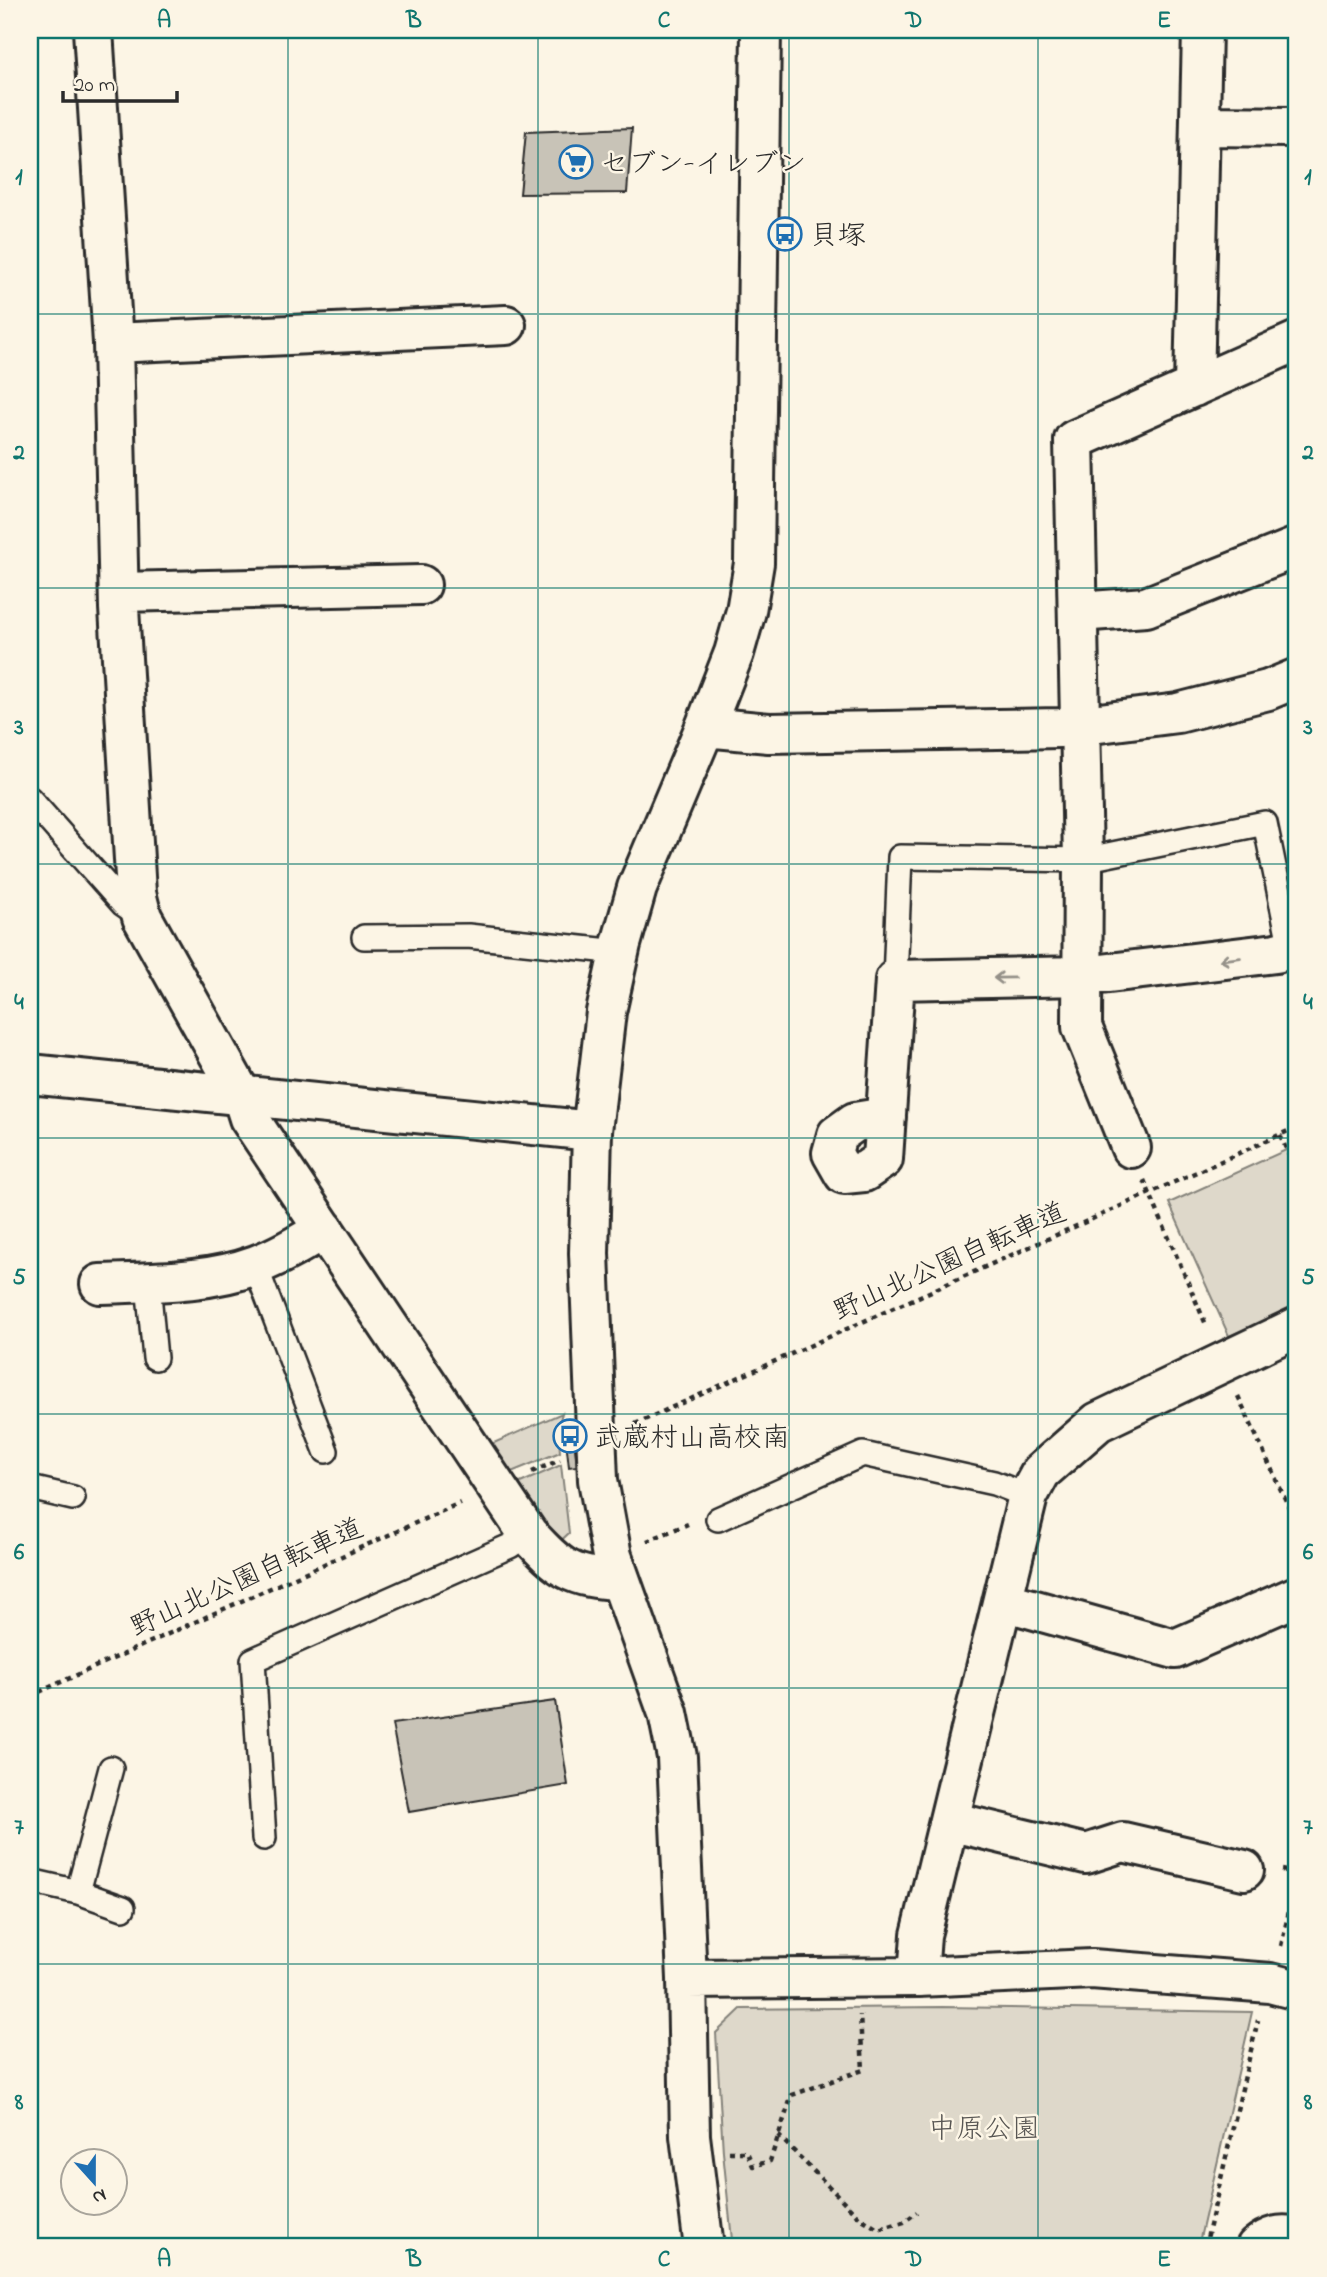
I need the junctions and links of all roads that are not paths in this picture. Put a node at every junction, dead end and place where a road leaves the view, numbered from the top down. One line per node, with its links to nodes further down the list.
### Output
1 (93, 30): 8 (street)
2 (761, 30): 16 (street)
3 (1202, 30): 4 (street)
4 (1199, 126): 5 (street); 9 (street)
5 (1297, 127)
6 (506, 325): 8 (street)
7 (1297, 341): 9 (street)
8 (113, 343): 12 (street)
9 (1194, 387): 13 (street)
10 (1297, 547): 13 (street)
11 (421, 585): 12 (street)
12 (119, 592): 19 (street)
13 (1078, 612): 15 (street)
14 (1297, 678): 15 (street)
15 (1081, 726): 16 (street); 18 (street)
16 (705, 727): 22 (street)
17 (30, 799): 19 (lane)
18 (1083, 860): 21 (lane); 23 (street); 24 (lane)
19 (142, 917): 26 (street)
20 (364, 937): 22 (lane)
21 (1294, 948): 23 (street, one-way to 23)
22 (620, 951): 28 (street)
23 (1084, 976): 24 (street, one-way to 24); 29 (street)
24 (895, 980): 27 (street)
25 (30, 1074): 26 (street)
26 (242, 1096): 28 (street); 30 (street)
27 (886, 1116)
28 (592, 1131): 42 (street)
29 (1131, 1148)
30 (324, 1229): 31 (street); 41 (street)
31 (255, 1265): 32 (street); 36 (lane)
32 (148, 1283): 33 (street); 35 (lane)
33 (100, 1284)
34 (1297, 1327): 38 (street)
35 (155, 1358)
36 (326, 1451)
37 (30, 1488): 39 (lane)
38 (1028, 1496): 40 (lane); 44 (street)
39 (73, 1498)
40 (718, 1519)
41 (528, 1534): 42 (street); 47 (lane)
42 (620, 1580): 53 (street)
43 (1297, 1596): 44 (street)
44 (1003, 1601): 46 (street)
45 (111, 1768): 50 (lane)
46 (949, 1821): 48 (street); 52 (street)
47 (264, 1838)
48 (1244, 1870)
49 (30, 1881): 50 (lane)
50 (78, 1892): 51 (lane)
51 (123, 1908)
52 (918, 1978): 53 (street); 54 (street)
53 (687, 1979): 56 (street)
54 (1297, 1990)
55 (1297, 2237): 57 (street)
56 (704, 2247)
57 (1256, 2247)

